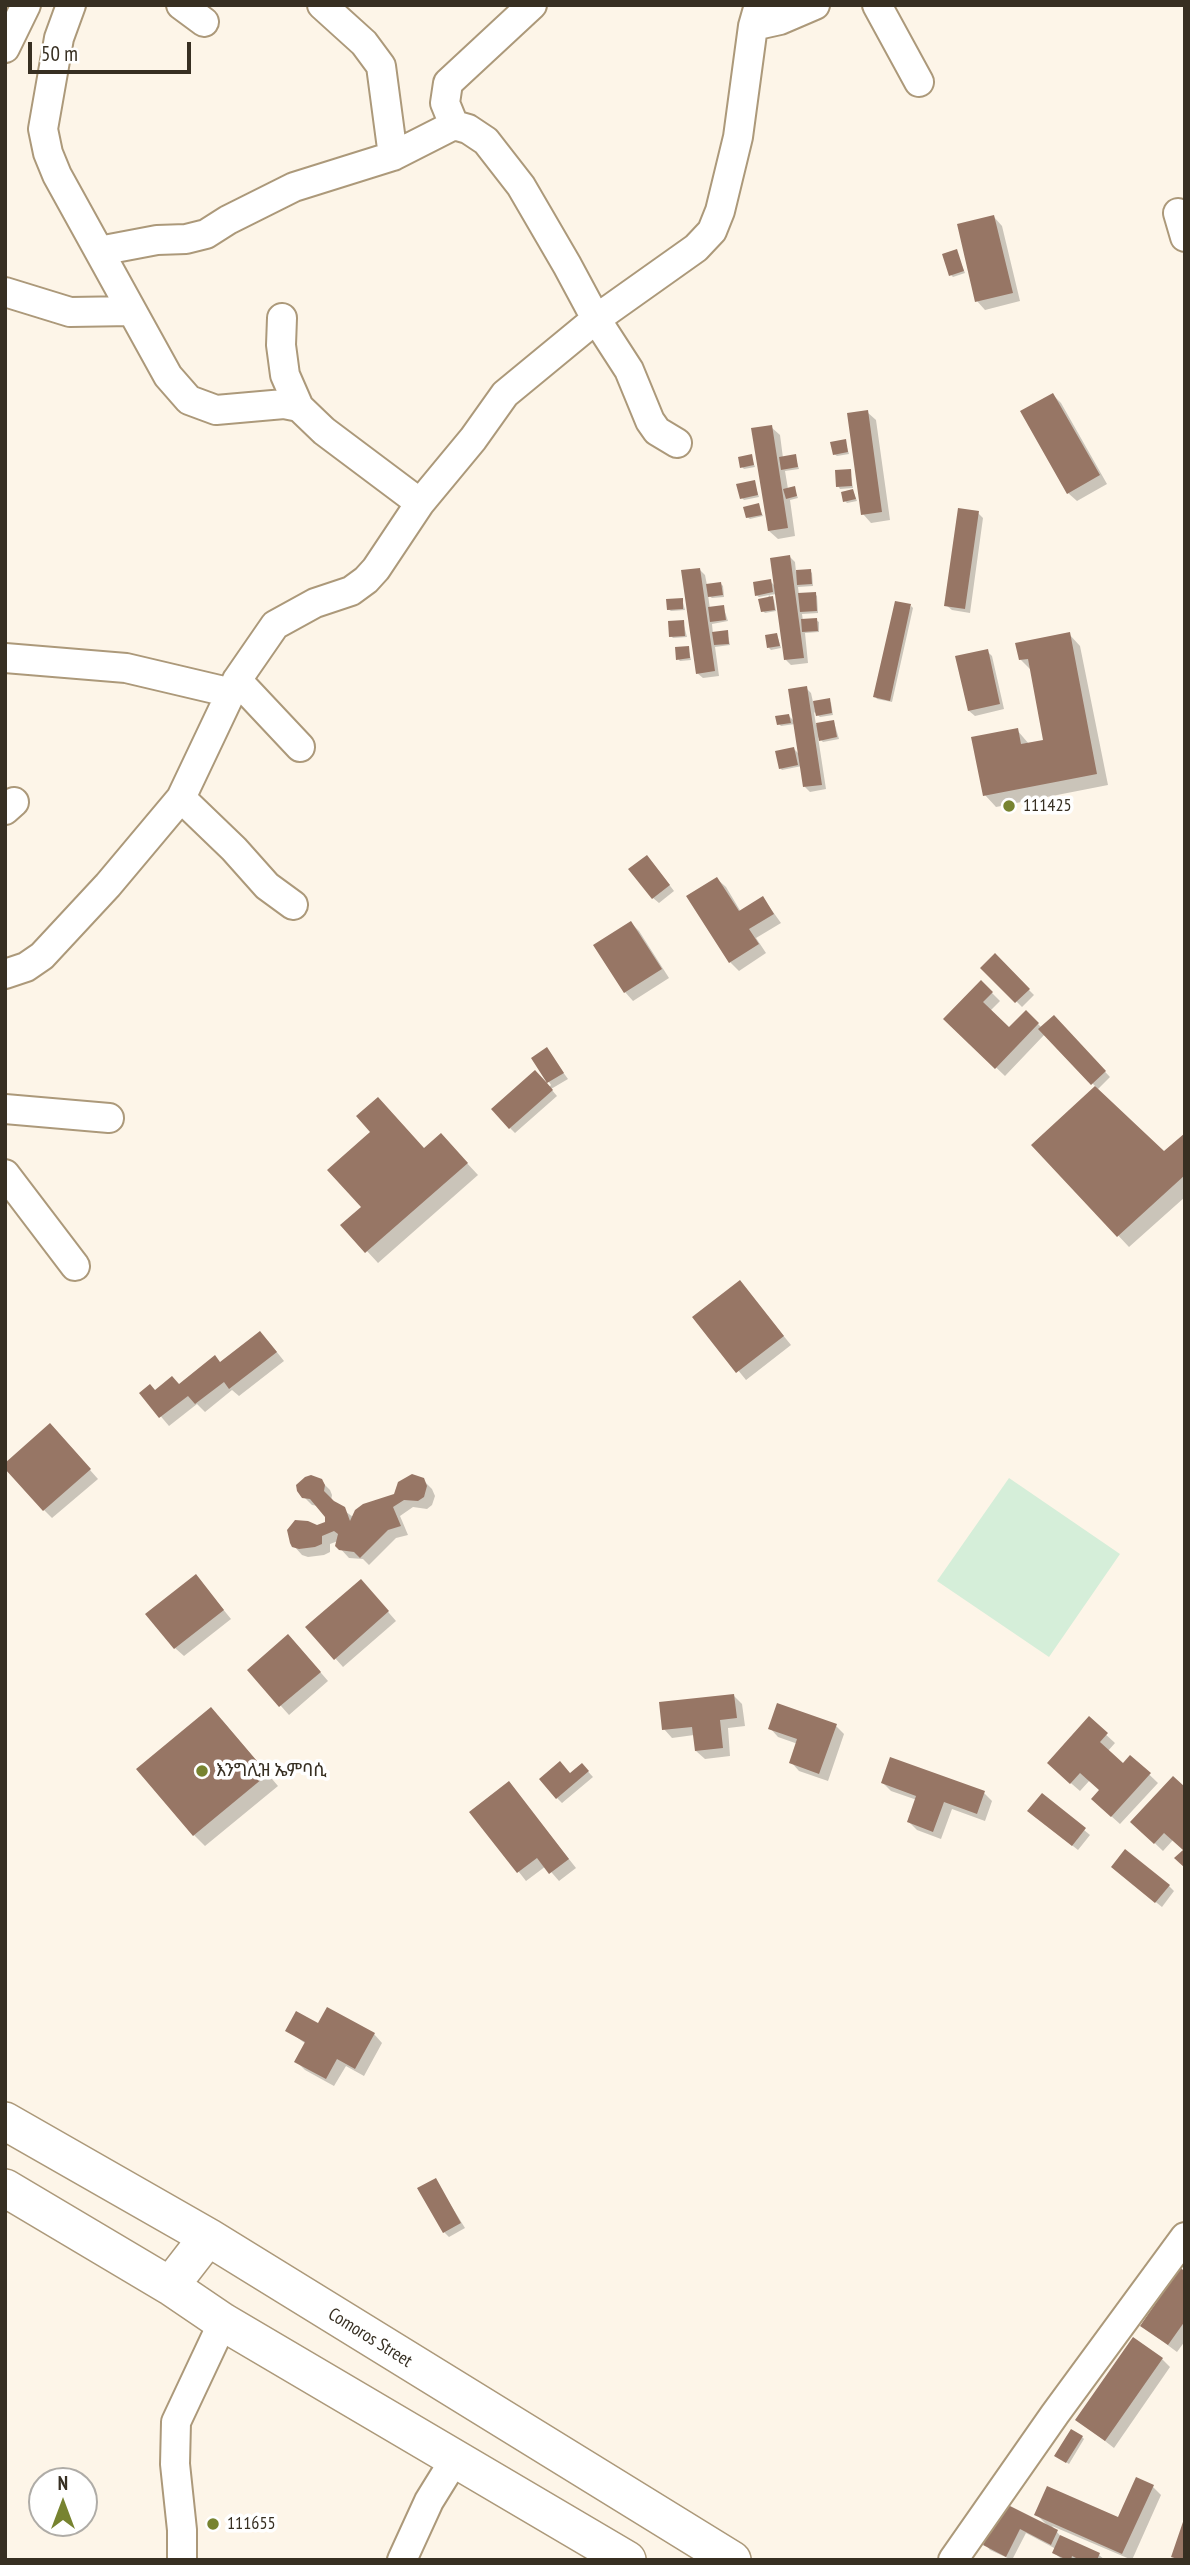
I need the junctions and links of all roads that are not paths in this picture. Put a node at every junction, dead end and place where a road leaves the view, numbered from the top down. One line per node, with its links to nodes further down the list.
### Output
1 (26, 5): 10 (street)
2 (71, 5): 14 (street)
3 (181, 5): 9 (street)
4 (322, 5): 13 (street)
5 (531, 5): 12 (street)
6 (815, 5): 8 (street)
7 (877, 5): 11 (street)
8 (756, 16): 18 (street)
9 (204, 22)
10 (5, 47)
11 (919, 82)
12 (454, 125): 13 (street); 18 (street)
13 (393, 156): 14 (street)
14 (99, 251): 16 (street)
15 (5, 292): 16 (street)
16 (132, 311): 19 (street)
17 (282, 318): 19 (street)
18 (596, 319): 20 (street); 21 (street)
19 (299, 407): 21 (street)
20 (677, 443)
21 (420, 503): 23 (street)
22 (5, 658): 23 (street)
23 (234, 686): 24 (street); 25 (street)
24 (300, 747)
25 (181, 798): 26 (street); 27 (street)
26 (293, 905)
27 (5, 974)
28 (5, 1109): 29 (street)
29 (109, 1118)
30 (5, 1174): 31 (street)
31 (75, 1266)
32 (5, 2121): 34 (main road, Comoros Street)
33 (5, 2188): 36 (main road)
34 (208, 2237): 36 (main road); 42 (main road, Comoros Street)
35 (1185, 2237): 43 (street)
36 (170, 2286): 37 (main road)
37 (223, 2322): 38 (main road); 39 (street)
38 (455, 2459): 40 (street); 41 (main road)
39 (182, 2560)
40 (402, 2560)
41 (627, 2560)
42 (732, 2560)
43 (953, 2560)

